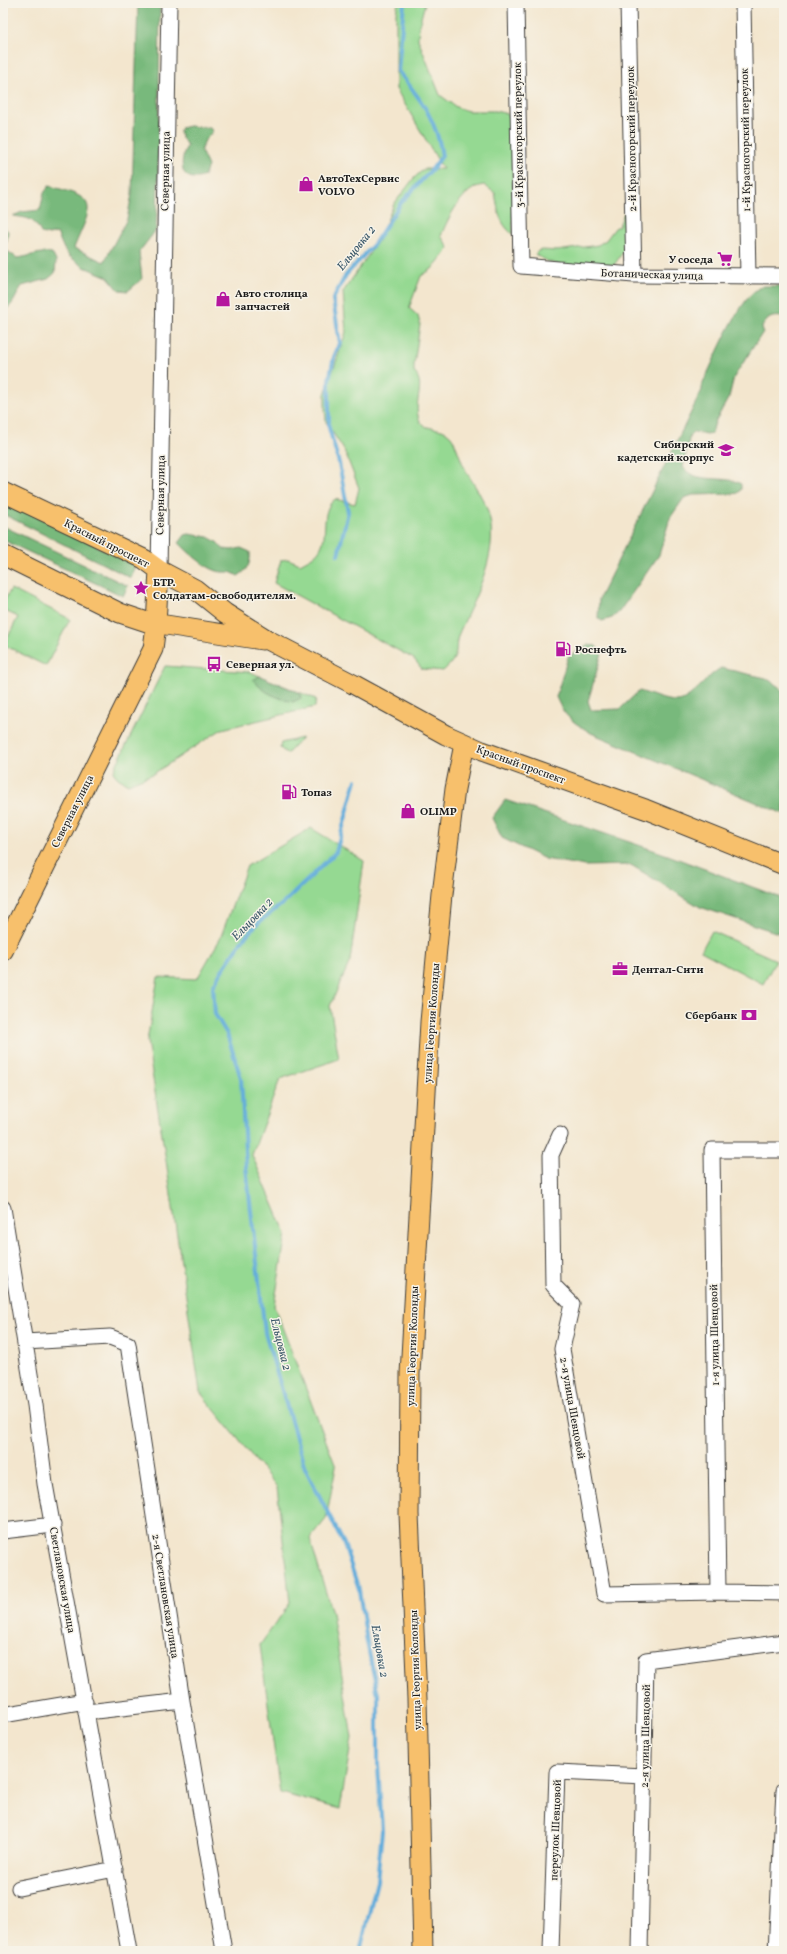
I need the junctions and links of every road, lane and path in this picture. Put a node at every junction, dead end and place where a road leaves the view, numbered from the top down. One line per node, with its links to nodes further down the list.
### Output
1 (170, 3): 11 (street, Северная улица)
2 (516, 3): 5 (street, 3-й Красногорский переулок)
3 (628, 3): 6 (street, 2-й Красногорский переулок)
4 (743, 3): 8 (street, 1-й Красногорский переулок)
5 (521, 266): 6 (street, Ботаническая улица)
6 (634, 274): 8 (street, Ботаническая улица)
7 (784, 276): 8 (street, Ботаническая улица)
8 (748, 277)
9 (3, 492): 11 (main road, Красный проспект)
10 (3, 555): 12 (main road, Красный проспект)
11 (158, 570): 12 (main road, Северная улица); 13 (main road, Красный проспект)
12 (156, 625): 13 (main road, Красный проспект); 16 (main road, Северная улица)
13 (268, 640): 14 (main road, Красный проспект)
14 (464, 744): 15 (main road, Красный проспект); 35 (main road, улица Георгия Колонды)
15 (784, 865)
16 (3, 951)
17 (560, 1135): 23 (street, 2-я улица Шевцовой)
18 (784, 1150): 23 (street, 1-я улица Шевцовой)
19 (3, 1208): 20 (street, Светлановская улица)
20 (25, 1342): 21 (street, Светлановская улица); 26 (street, 2-я Светлановская улица)
21 (53, 1525): 22 (street); 27 (street, Светлановская улица)
22 (3, 1531)
23 (718, 1592): 24 (street)
24 (784, 1593)
25 (784, 1642): 29 (street, 2-я улица Шевцовой)
26 (182, 1701): 27 (street); 34 (street, 2-я Светлановская улица)
27 (86, 1707): 28 (street); 31 (street, Светлановская улица)
28 (3, 1715)
29 (644, 1776): 36 (street, переулок Шевцовой); 37 (street, 2-я улица Шевцовой)
30 (784, 1790): 38 (street)
31 (115, 1869): 32 (street); 33 (street, Светлановская улица)
32 (19, 1888)
33 (129, 1951)
34 (224, 1951)
35 (423, 1951)
36 (551, 1951)
37 (640, 1951)
38 (776, 1951)

